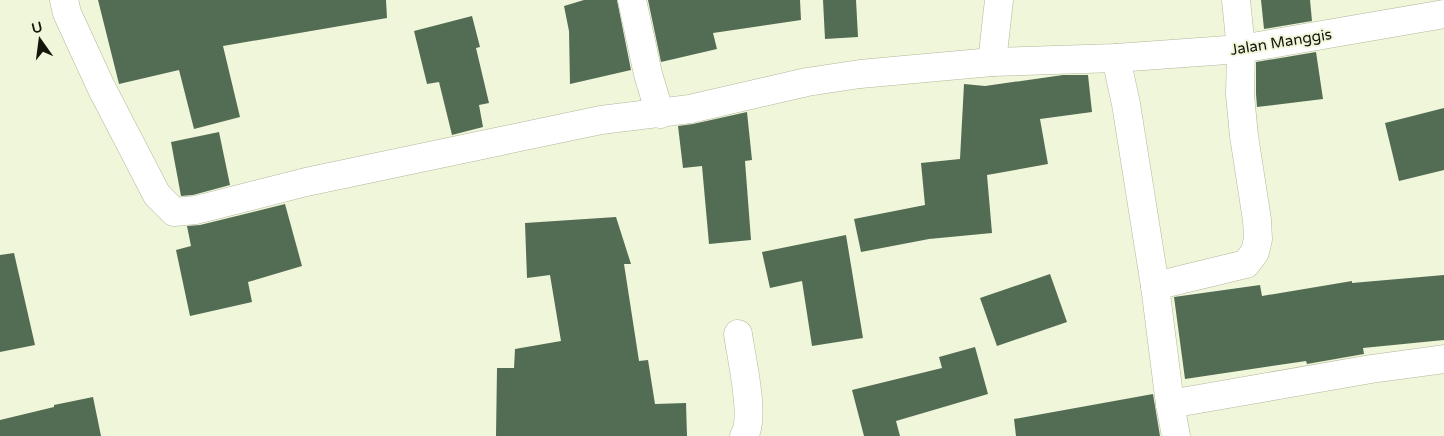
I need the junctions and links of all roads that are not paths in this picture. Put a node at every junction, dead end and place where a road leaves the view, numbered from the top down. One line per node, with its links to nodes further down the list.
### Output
1 (64, 0): 9 (street, Jalan Manggis)
2 (632, 0): 9 (street)
3 (999, 0): 8 (street)
4 (1236, 0): 6 (street)
5 (1444, 14): 6 (street, Jalan Manggis)
6 (1241, 50): 7 (street, Jalan Manggis); 10 (street)
7 (1116, 58): 8 (street, Jalan Manggis); 10 (street)
8 (992, 62): 9 (street, Jalan Manggis)
9 (660, 114)
10 (1155, 286): 13 (street)
11 (738, 334): 14 (street)
12 (1444, 358): 13 (street)
13 (1170, 404): 15 (street)
14 (744, 436)
15 (1176, 436)

